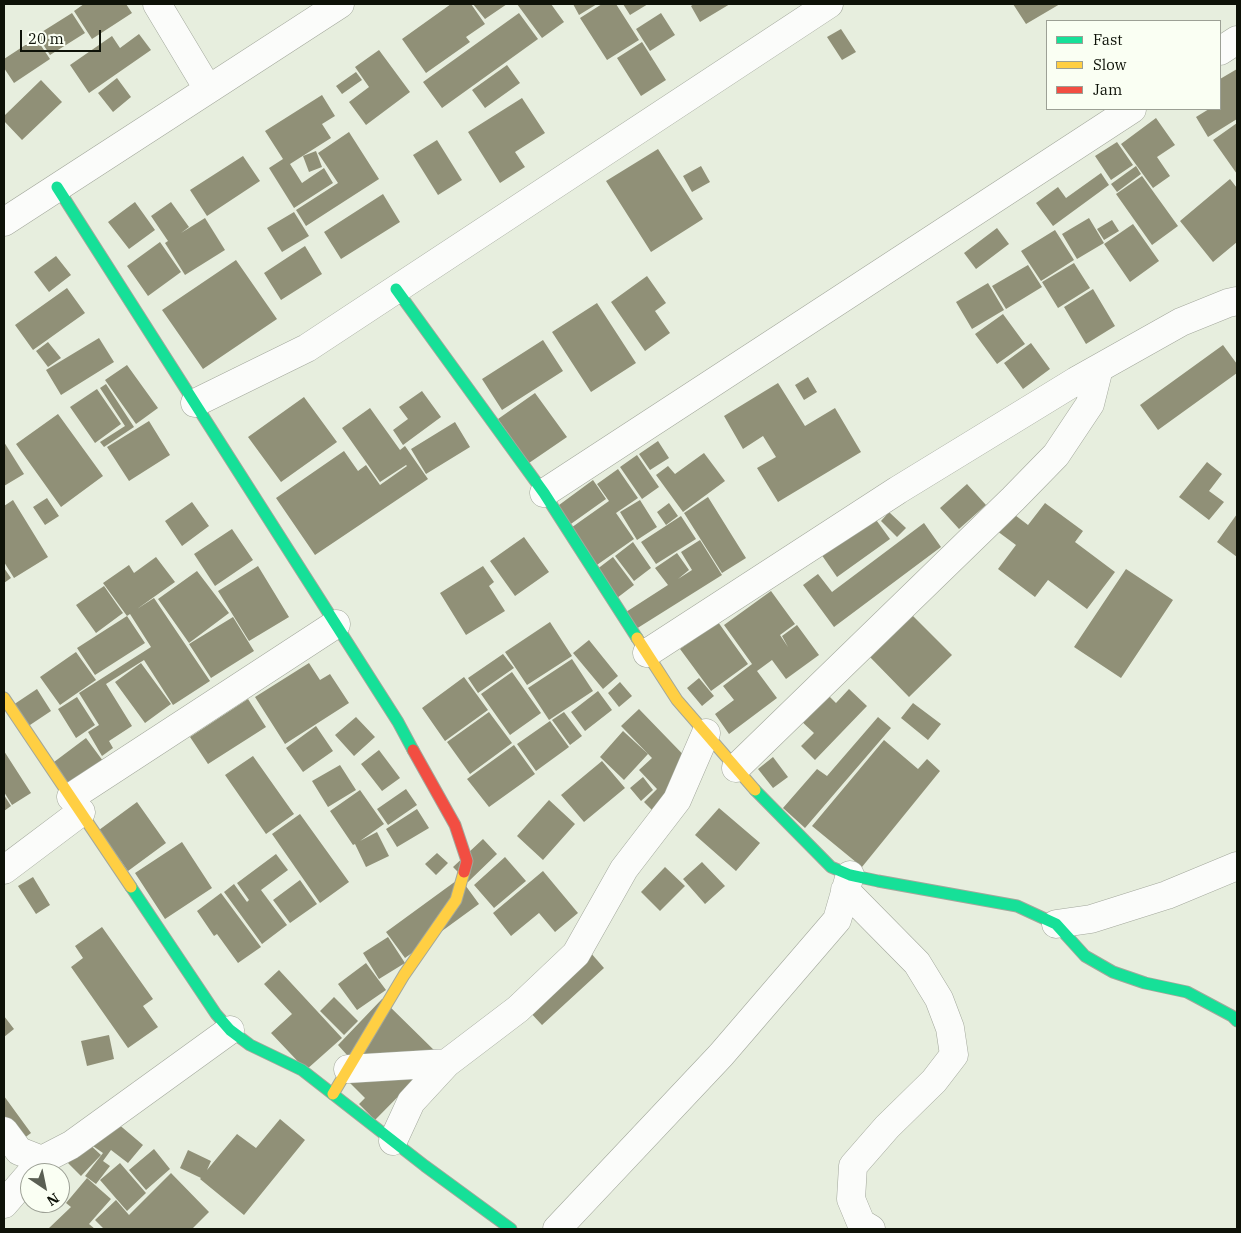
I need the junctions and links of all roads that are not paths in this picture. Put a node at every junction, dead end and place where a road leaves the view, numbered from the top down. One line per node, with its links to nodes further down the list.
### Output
1 (157, 4): 6 (street)
2 (340, 4): 6 (street)
3 (829, 4): 10 (street)
4 (1237, 40): 5 (street)
5 (1221, 50)
6 (208, 89): 8 (street)
7 (1130, 110): 14 (street)
8 (57, 187): 9 (street); 13 (street)
9 (4, 222)
10 (396, 289): 13 (street); 14 (street)
11 (1237, 300): 12 (street)
12 (1099, 368): 16 (street); 19 (street)
13 (195, 403): 15 (street)
14 (544, 493): 16 (street)
15 (336, 624): 20 (street); 28 (street)
16 (647, 653): 18 (street)
17 (4, 698): 20 (street)
18 (706, 733): 19 (street); 27 (street)
19 (736, 768): 23 (street)
20 (76, 805): 22 (street); 26 (street)
21 (1237, 866): 24 (street)
22 (4, 870)
23 (848, 882): 24 (street); 37 (street); 38 (street)
24 (1056, 924): 25 (street)
25 (1237, 1021)
26 (230, 1030): 29 (street); 33 (street)
27 (447, 1063): 28 (street); 31 (street)
28 (348, 1069): 29 (street)
29 (333, 1094): 31 (street)
30 (4, 1132): 32 (street)
31 (393, 1141): 36 (street)
32 (29, 1163)
33 (44, 1163)
34 (20, 1185): 35 (street)
35 (4, 1204)
36 (511, 1229)
37 (557, 1229)
38 (871, 1229)

